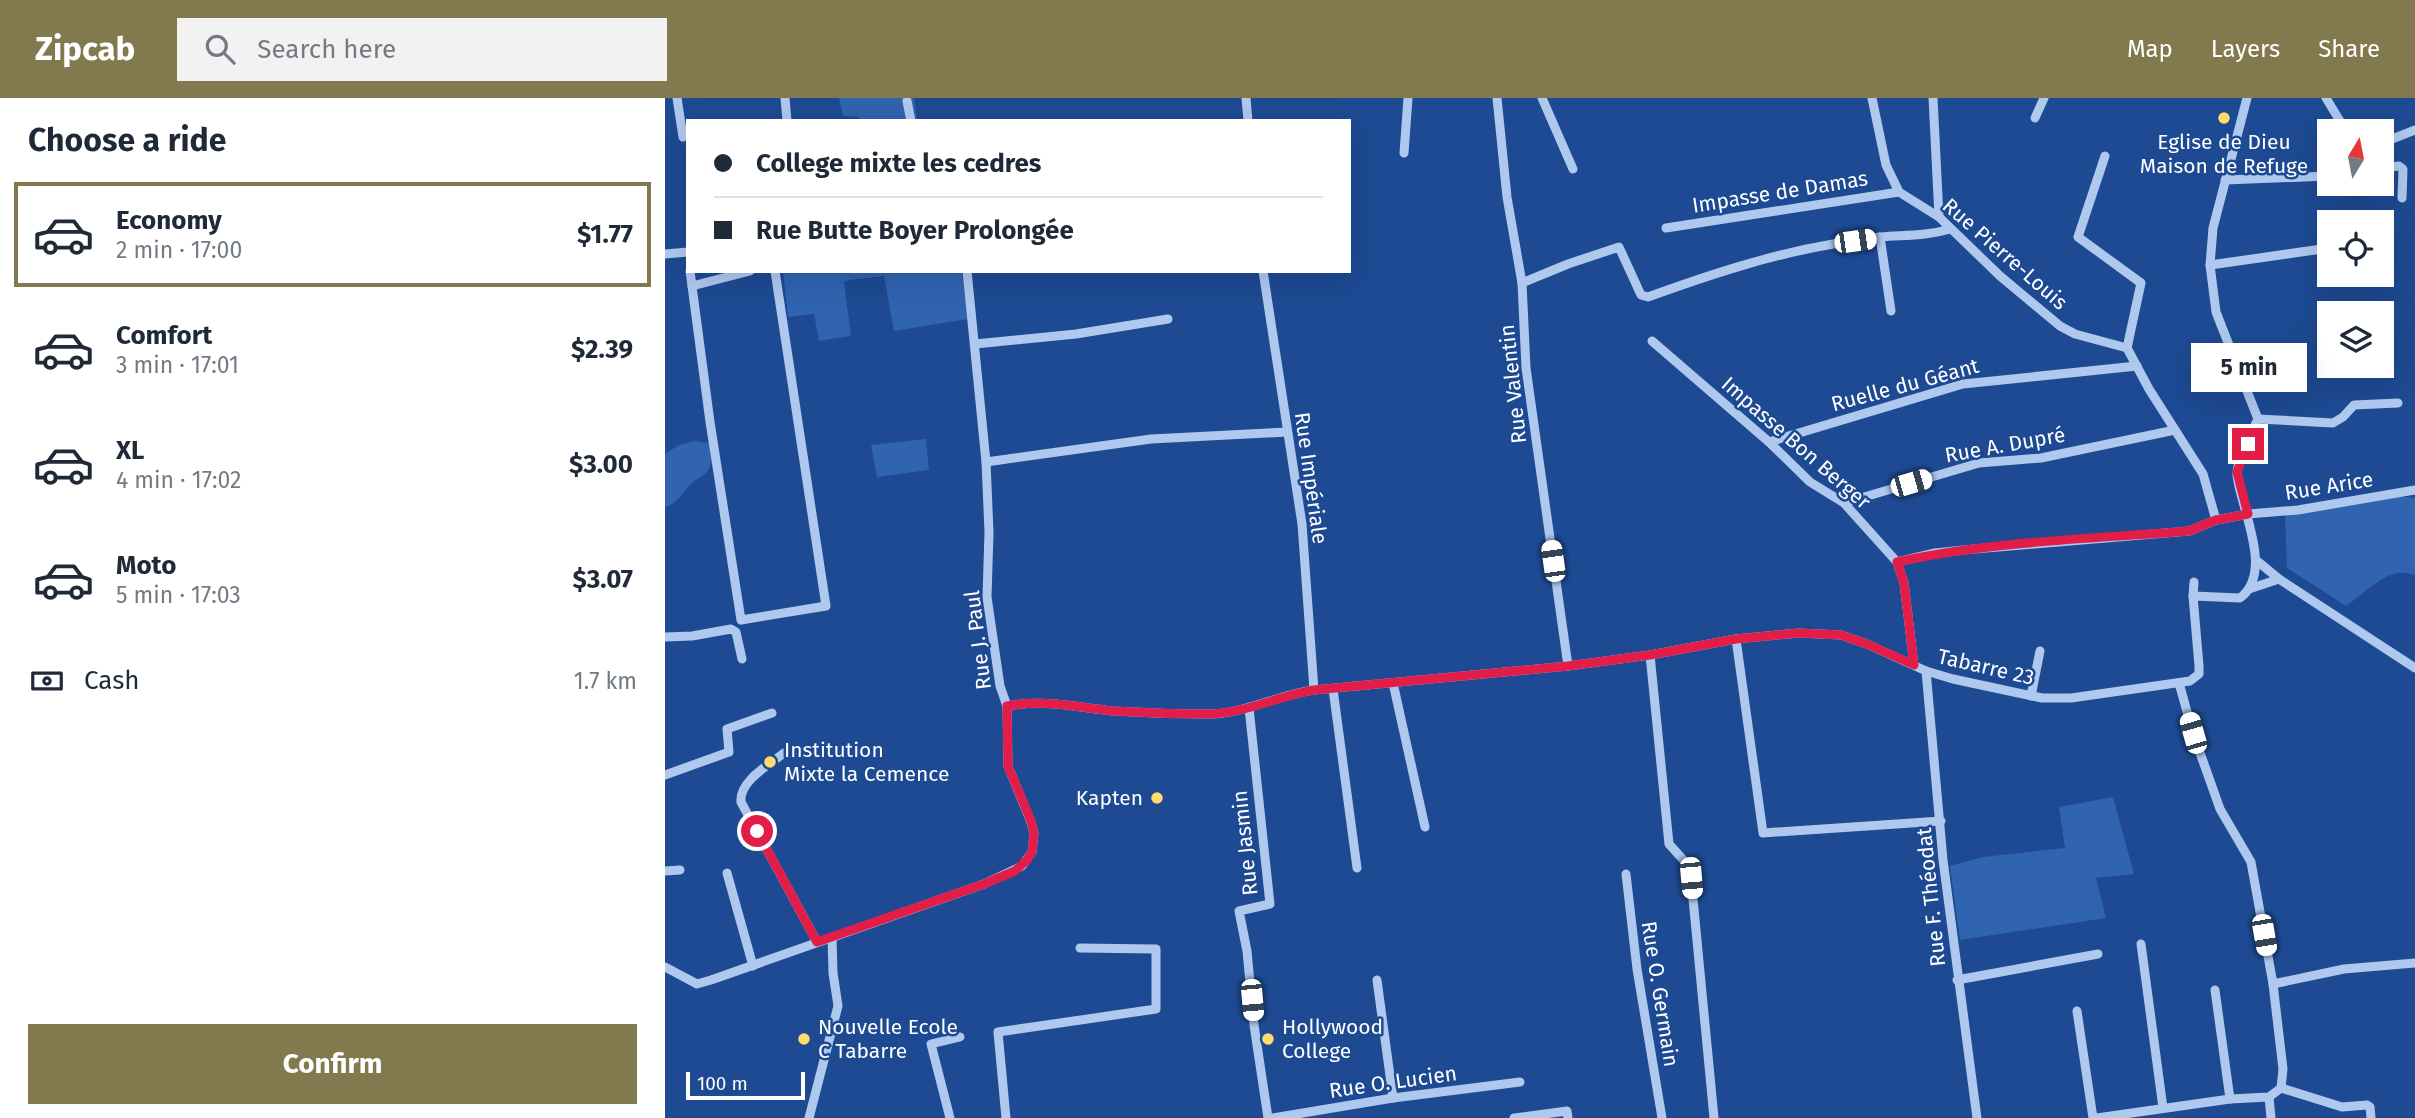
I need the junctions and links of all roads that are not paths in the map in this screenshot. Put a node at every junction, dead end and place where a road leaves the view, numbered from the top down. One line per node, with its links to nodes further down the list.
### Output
1 (677, 98): 19 (street)
2 (785, 98): 14 (street)
3 (1246, 98): 16 (street)
4 (1408, 98): 21 (street)
5 (1497, 98): 42 (street, Rue Valentin)
6 (1542, 98): 24 (street)
7 (1872, 98): 27 (street)
8 (1933, 98): 29 (street)
9 (2044, 98): 13 (street)
10 (2247, 98): 26 (street)
11 (2326, 98): 17 (street)
12 (907, 101): 15 (street)
13 (2035, 118)
14 (787, 119)
15 (911, 119)
16 (1248, 119)
17 (2339, 119)
18 (2415, 130): 20 (street)
19 (683, 137)
20 (2394, 138)
21 (1404, 153)
22 (2105, 156): 48 (street)
23 (2394, 167): 28 (street)
24 (1573, 169)
25 (2317, 176): 26 (street)
26 (2225, 180): 36 (street)
27 (1899, 192): 29 (street, Rue Pierre-Louis); 30 (street, Impasse de Damas)
28 (2402, 198)
29 (1939, 217): 31 (street, Rue Pierre-Louis)
30 (1666, 228)
31 (1950, 229): 32 (street); 48 (street, Rue Pierre-Louis)
32 (1880, 237): 42 (street); 44 (street)
33 (2317, 250): 36 (street)
34 (686, 251): 35 (street)
35 (665, 254)
36 (2210, 265): 51 (street)
37 (690, 273): 43 (street)
38 (742, 273): 43 (street)
39 (775, 273): 43 (street)
40 (967, 273): 47 (street, Rue J. Paul)
41 (1263, 273): 53 (street, Rue Impériale)
42 (1522, 283): 72 (street, Rue Valentin)
43 (692, 286)
44 (1891, 311)
45 (1168, 319): 47 (street)
46 (1652, 341): 54 (street, Impasse Bon Berger)
47 (975, 344): 55 (street, Rue J. Paul)
48 (2127, 348): 49 (street)
49 (2137, 366): 52 (street); 54 (street, Ruelle du Géant)
50 (2398, 403): 51 (street)
51 (2258, 419): 58 (street)
52 (2175, 430): 57 (street, Rue A. Dupré); 59 (street)
53 (1287, 432): 55 (street); 78 (street, Rue Impériale)
54 (1769, 442): 57 (street, Impasse Bon Berger)
55 (985, 461): 80 (street, Rue J. Paul)
56 (2415, 490): 58 (street, Rue Arice)
57 (1844, 503): 61 (street, Impasse Bon Berger)
58 (2248, 514): 59 (street); 60 (street)
59 (2216, 520): 61 (street)
60 (2256, 560): 62 (street); 64 (street)
61 (1897, 562): 71 (street, Impasse Bon Berger)
62 (2279, 579): 64 (street); 73 (street)
63 (2194, 582): 65 (street)
64 (2249, 589): 65 (street)
65 (2193, 596): 76 (street)
66 (665, 637): 70 (street)
67 (1736, 639): 69 (street, Tabarre 23); 71 (street, Tabarre 23); 85 (street)
68 (2040, 651): 79 (street)
69 (1650, 655): 72 (street, Tabarre 23); 119 (street)
70 (742, 659)
71 (1914, 665): 74 (street, Tabarre 23)
72 (1568, 666): 75 (street, Tabarre 23)
73 (2415, 667)
74 (1926, 671): 79 (street, Tabarre 23); 85 (street, Rue F. Théodat)
75 (1393, 683): 77 (street, Tabarre 23); 86 (street)
76 (2179, 683): 79 (street, Tabarre 23); 102 (street)
77 (1333, 689): 78 (street, Tabarre 23); 87 (street)
78 (1314, 690): 81 (street, Tabarre 23)
79 (2031, 696)
80 (1007, 706): 81 (street, Tabarre 23); 92 (street, Rue J. Paul)
81 (1249, 708): 115 (street, Rue Jasmin)
82 (772, 713): 84 (street)
83 (784, 753): 93 (street)
84 (665, 775)
85 (1941, 821): 101 (street, Rue F. Théodat)
86 (1425, 827)
87 (1357, 868)
88 (680, 870): 89 (street)
89 (665, 871)
90 (727, 873): 98 (street)
91 (1626, 874): 118 (street, Rue O. Germain)
92 (832, 937): 93 (street, Rue J. Paul); 112 (street)
93 (817, 942): 98 (street, Rue J. Paul)
94 (2141, 944): 111 (street)
95 (1080, 948): 114 (street)
96 (2098, 954): 101 (street)
97 (2415, 963): 102 (street)
98 (753, 966): 99 (street, Rue J. Paul)
99 (665, 967)
100 (1377, 980): 109 (street)
101 (1957, 980): 120 (street, Rue F. Théodat)
102 (2273, 984): 107 (street)
103 (2215, 990): 110 (street)
104 (2077, 1011): 121 (street)
105 (960, 1037): 113 (street)
106 (1520, 1082): 109 (street, Rue O. Lucien)
107 (2281, 1088): 108 (street); 123 (street)
108 (2269, 1097): 110 (street); 122 (street)
109 (1393, 1098): 115 (street, Rue O. Lucien)
110 (2230, 1099): 111 (street)
111 (2163, 1108): 121 (street)
112 (809, 1118)
113 (950, 1118)
114 (1006, 1118)
115 (1270, 1118)
116 (1514, 1118): 117 (street)
117 (1568, 1118)
118 (1662, 1118)
119 (1714, 1118)
120 (1977, 1118)
121 (2095, 1118)
122 (2271, 1118)
123 (2371, 1118)

